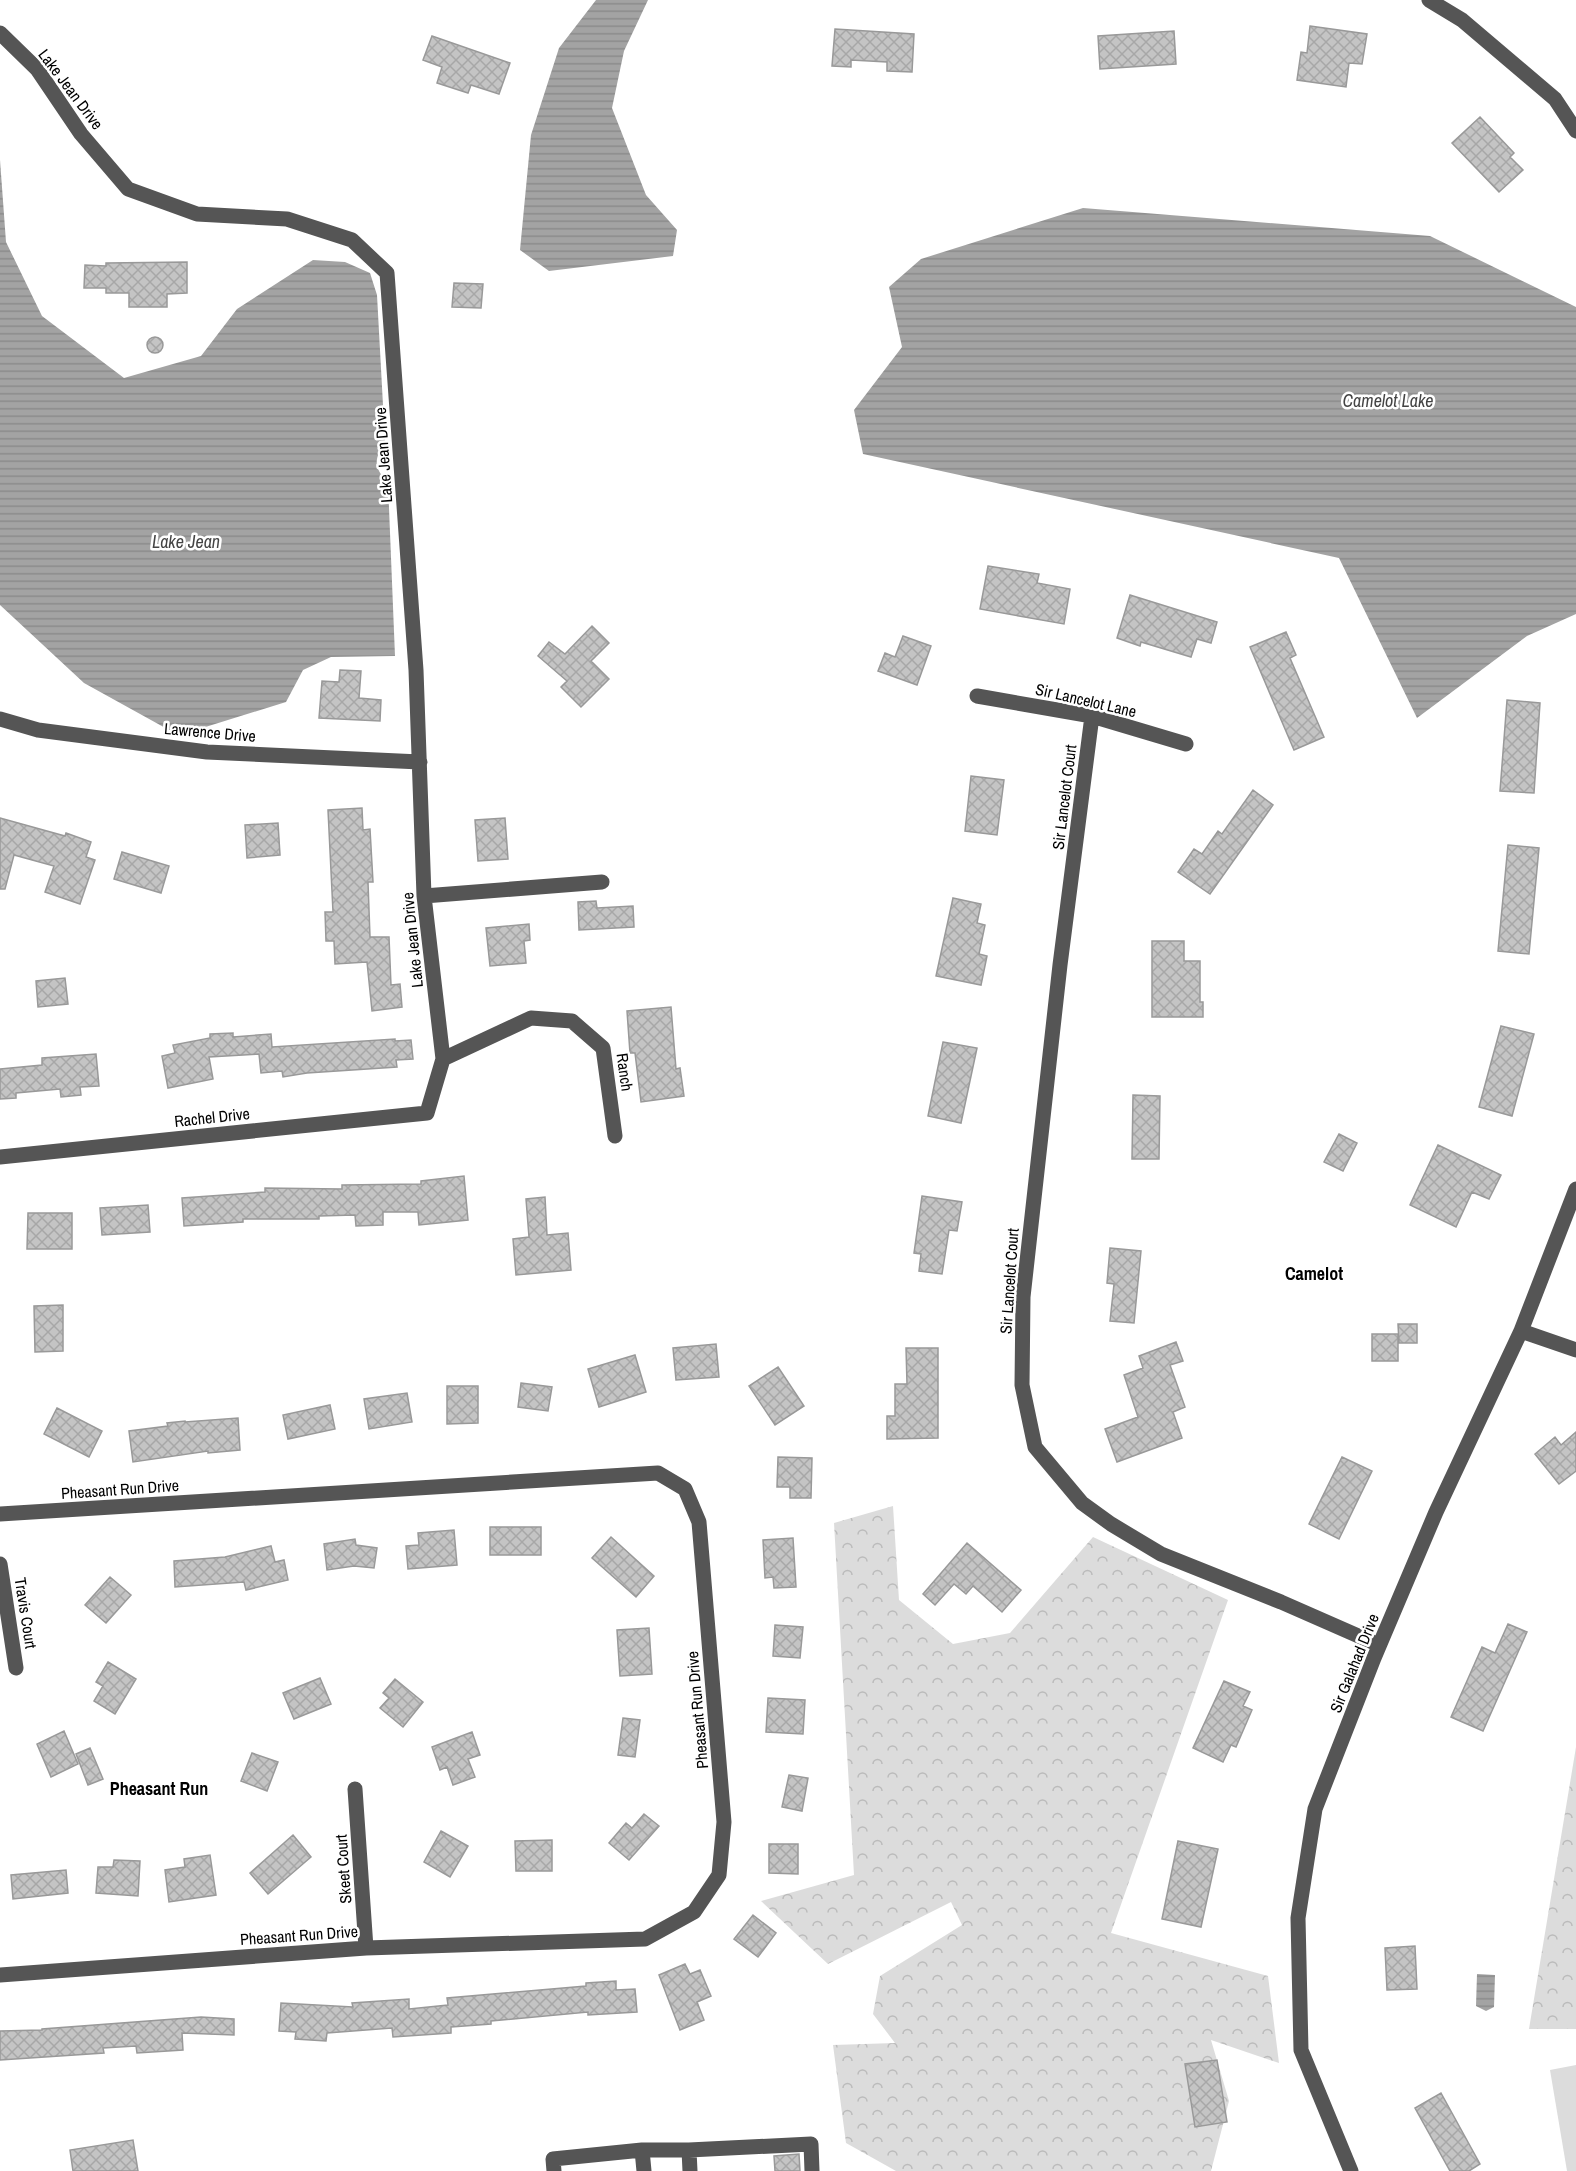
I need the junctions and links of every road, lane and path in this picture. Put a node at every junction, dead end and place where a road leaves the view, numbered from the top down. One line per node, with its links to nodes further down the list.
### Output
1 (1429, 0): 3 (street)
2 (0, 33): 8 (street, Lake Jean Drive)
3 (1576, 131)
4 (977, 696): 5 (street, Sir Lancelot Lane)
5 (1092, 716): 7 (street, Sir Lancelot Lane); 20 (street, Sir Lancelot Court)
6 (0, 719): 8 (street, Lawrence Drive)
7 (1186, 744)
8 (420, 762): 10 (street, Lake Jean Drive)
9 (602, 882): 10 (street)
10 (424, 896): 11 (street, Lake Jean Drive)
11 (443, 1059): 12 (street, Lake Jean Drive); 13 (street, Ranch)
12 (427, 1113): 14 (street, Rachel Drive)
13 (615, 1136)
14 (0, 1157)
15 (1576, 1188): 16 (street, Sir Galahad Drive)
16 (1521, 1331): 17 (street); 20 (street, Sir Galahad Drive)
17 (1576, 1350)
18 (0, 1514): 23 (street, Pheasant Run Drive)
19 (0, 1564): 21 (street, Travis Court)
20 (1379, 1645): 31 (street, Sir Galahad Drive)
21 (16, 1668)
22 (355, 1789): 23 (street, Skeet Court)
23 (366, 1948): 24 (street, Pheasant Run Drive)
24 (0, 1975)
25 (689, 2150): 26 (street); 29 (street); 30 (street)
26 (642, 2151): 27 (street); 28 (street)
27 (554, 2171)
28 (644, 2171)
29 (690, 2171)
30 (812, 2171)
31 (1351, 2171)

